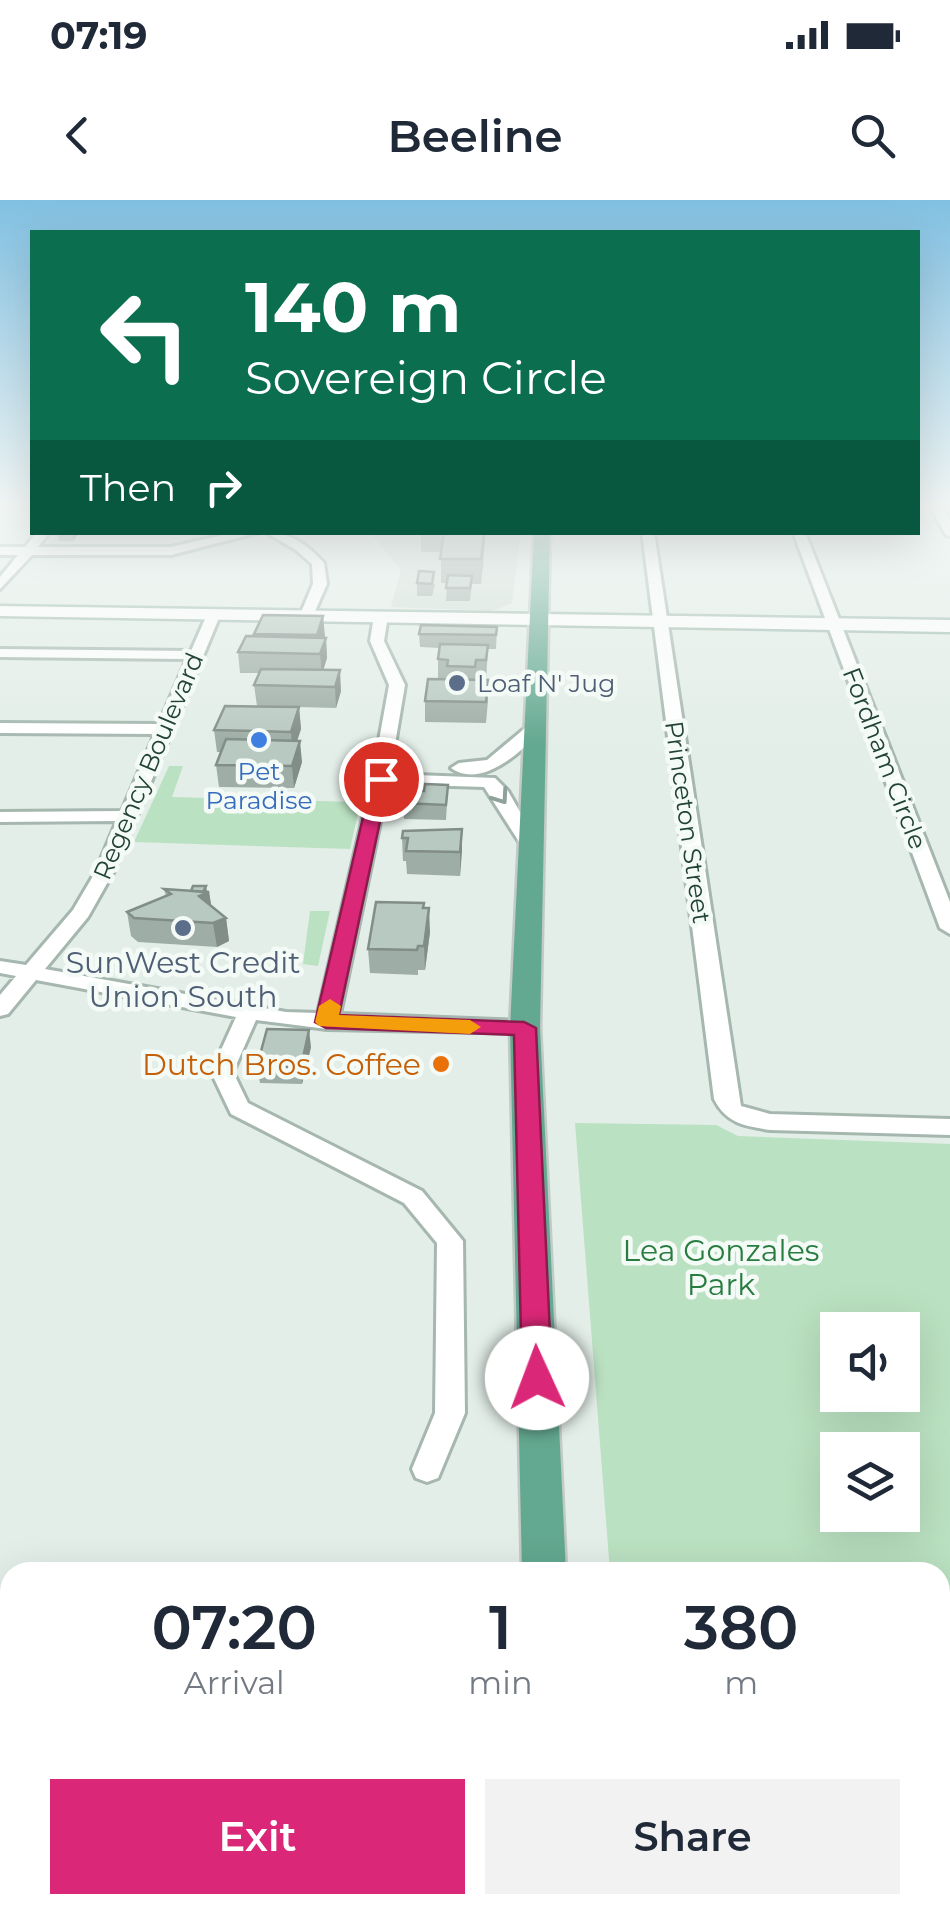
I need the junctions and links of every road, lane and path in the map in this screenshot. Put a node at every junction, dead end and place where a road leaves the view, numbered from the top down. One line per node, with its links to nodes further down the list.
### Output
1 (319, 587): 7 (street)
2 (540, 587): 9 (main road)
3 (655, 587): 10 (street, Princeton Street)
4 (820, 587): 11 (street, Fordham Circle)
5 (0, 611): 6 (street)
6 (214, 613): 7 (street); 14 (street, Regency Boulevard)
7 (307, 615): 8 (street)
8 (381, 616): 9 (street); 18 (street)
9 (539, 619): 10 (street); 15 (main road)
10 (660, 621): 11 (street); 29 (street, Princeton Street)
11 (834, 624): 12 (street); 22 (street, Fordham Circle)
12 (950, 626)
13 (0, 653): 14 (street)
14 (196, 655): 17 (street, Regency Boulevard)
15 (536, 727): 18 (street); 21 (main road)
16 (0, 728): 17 (street)
17 (167, 729): 19 (street, Regency Boulevard)
18 (382, 772): 21 (street, one-way to 21); 27 (street)
19 (131, 816): 20 (street); 24 (street, Regency Boulevard)
20 (0, 817)
21 (531, 847): 28 (main road)
22 (950, 928)
23 (0, 967): 24 (street)
24 (32, 973): 25 (street, Regency Boulevard); 26 (street)
25 (0, 1009)
26 (248, 1014): 27 (street); 30 (street)
27 (326, 1022): 28 (street)
28 (524, 1028): 31 (main road)
29 (950, 1127)
30 (427, 1469)
31 (544, 1562)

